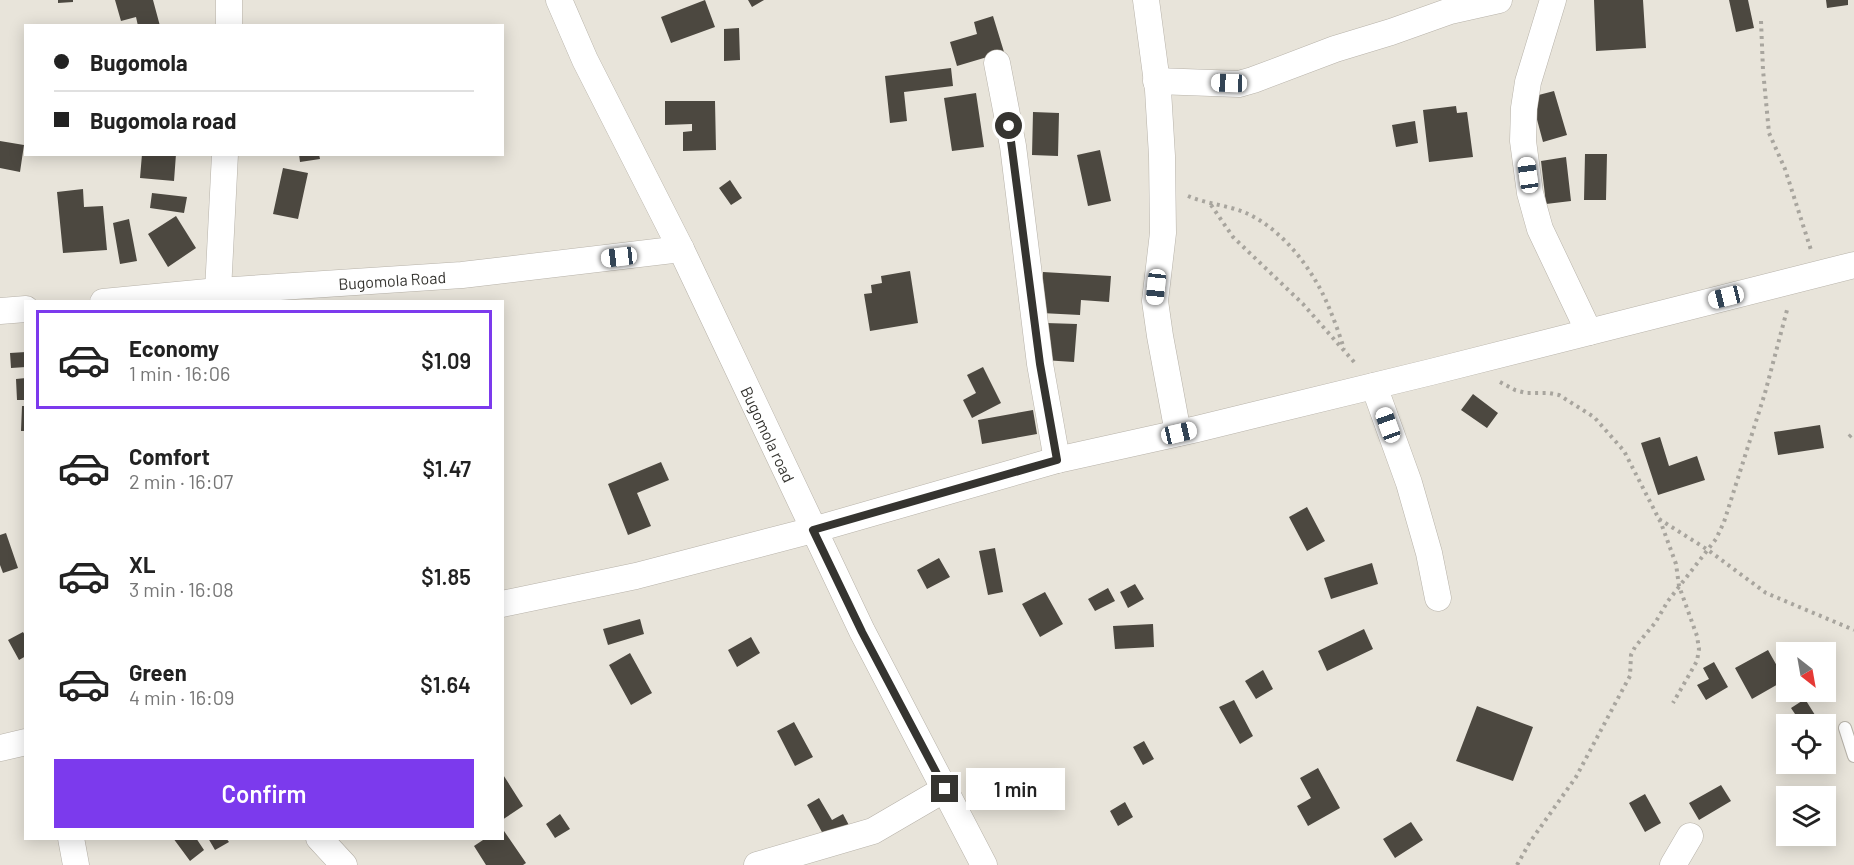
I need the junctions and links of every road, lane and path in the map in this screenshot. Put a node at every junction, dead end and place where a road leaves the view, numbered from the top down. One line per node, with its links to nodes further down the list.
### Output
1 (229, 0): 7 (street)
2 (559, 0): 13 (street, Bugomola road)
3 (1146, 0): 9 (street)
4 (1499, 0): 9 (street)
5 (1553, 0): 21 (street)
6 (1761, 21): 15 (path)
7 (229, 24)
8 (997, 63): 28 (street)
9 (1156, 81): 11 (street)
10 (225, 156): 17 (street)
11 (1162, 170): 12 (path); 26 (street)
12 (1210, 204): 22 (path); 22 (path)
13 (681, 249): 17 (street, Bugomola Road); 30 (street, Bugomola road)
14 (1854, 265): 15 (street)
15 (1819, 274): 16 (street)
16 (1794, 280): 21 (street); 31 (path)
17 (218, 291): 18 (street, Bugomola Road)
18 (124, 300)
19 (24, 309): 20 (street)
20 (0, 311)
21 (1589, 332): 23 (street)
22 (1344, 349): 24 (path)
23 (1465, 363): 24 (street); 29 (path)
24 (1374, 386): 26 (street); 33 (street)
25 (1854, 432): 27 (path)
26 (1179, 433): 28 (street)
27 (1849, 437)
28 (1057, 460): 30 (street)
29 (1659, 518): 31 (path); 32 (path)
30 (813, 530): 34 (street); 41 (street, Bugomola road)
31 (1708, 550): 32 (path); 35 (path)
32 (1679, 586): 36 (path); 49 (path)
33 (1438, 598)
34 (504, 604)
35 (1854, 630)
36 (1672, 703)
37 (1845, 728): 40 (lane)
38 (24, 742): 39 (street)
39 (0, 748)
40 (1854, 756)
41 (945, 789): 47 (street); 48 (street, Bugomola road)
42 (1690, 836): 50 (street)
43 (71, 840): 45 (street)
44 (321, 840): 46 (street)
45 (76, 865)
46 (344, 865)
47 (757, 865)
48 (984, 865)
49 (1517, 865)
50 (1673, 865)

